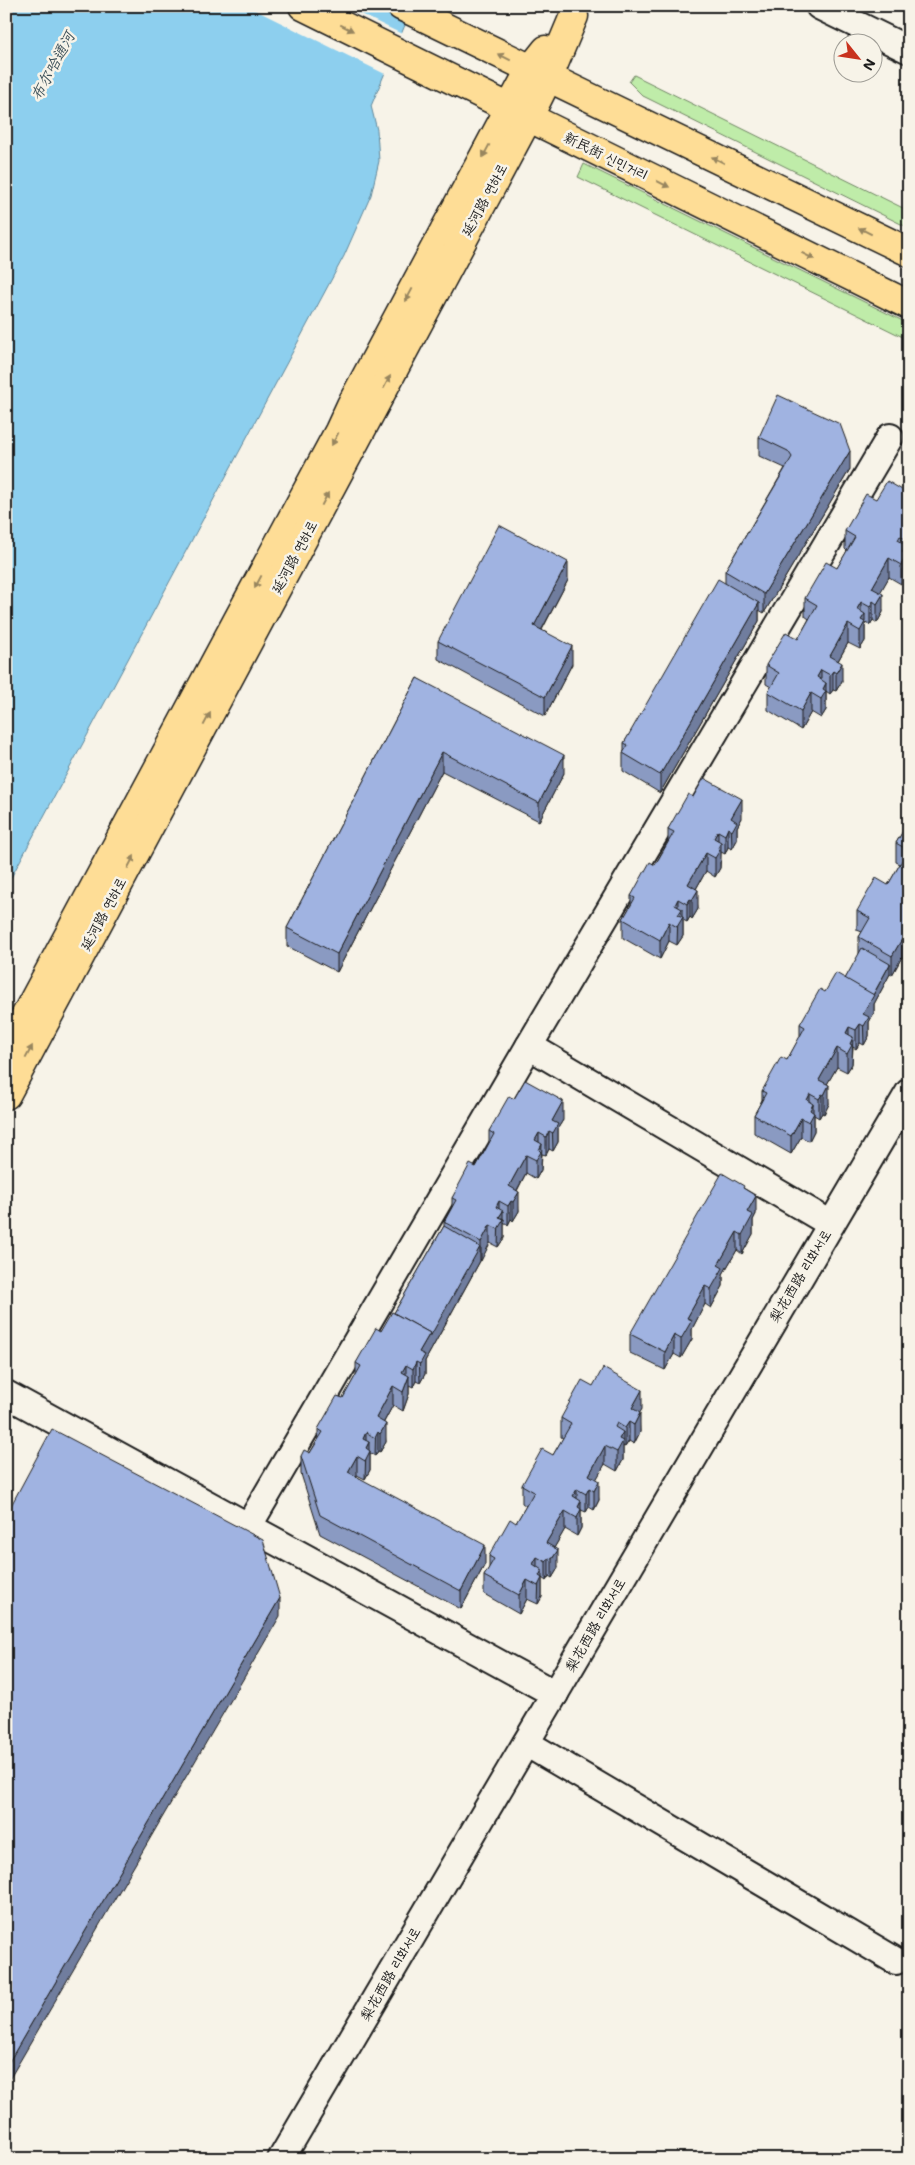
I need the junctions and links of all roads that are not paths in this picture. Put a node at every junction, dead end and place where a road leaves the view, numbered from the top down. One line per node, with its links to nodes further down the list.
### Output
1 (303, 6): 7 (main road, 新民街 신민거리, one-way to 7)
2 (401, 6): 6 (main road, one-way to 2)
3 (819, 6): 5 (street)
4 (578, 11): 6 (main road, 延河路 연하로)
5 (909, 50)
6 (539, 74): 7 (main road, 延河路 연하로); 8 (main road, one-way to 6)
7 (518, 113): 9 (main road, 新民街 신민거리, one-way to 9); 12 (main road, 延河路 연하로, one-way to 12); 14 (main road, 延河路 연하로, one-way to 7)
8 (909, 252)
9 (909, 305)
10 (890, 437): 11 (street)
11 (529, 1046): 15 (street); 17 (street)
12 (6, 1052)
13 (909, 1092): 15 (street, 梨花西路 리화서로)
14 (6, 1095)
15 (831, 1224): 18 (street, 梨花西路 리화서로)
16 (6, 1394): 17 (street)
17 (248, 1527): 18 (street)
18 (555, 1694): 19 (street, 梨花西路 리화서로)
19 (526, 1743): 20 (street); 21 (street, 梨花西路 리화서로)
20 (896, 1961)
21 (281, 2159)

